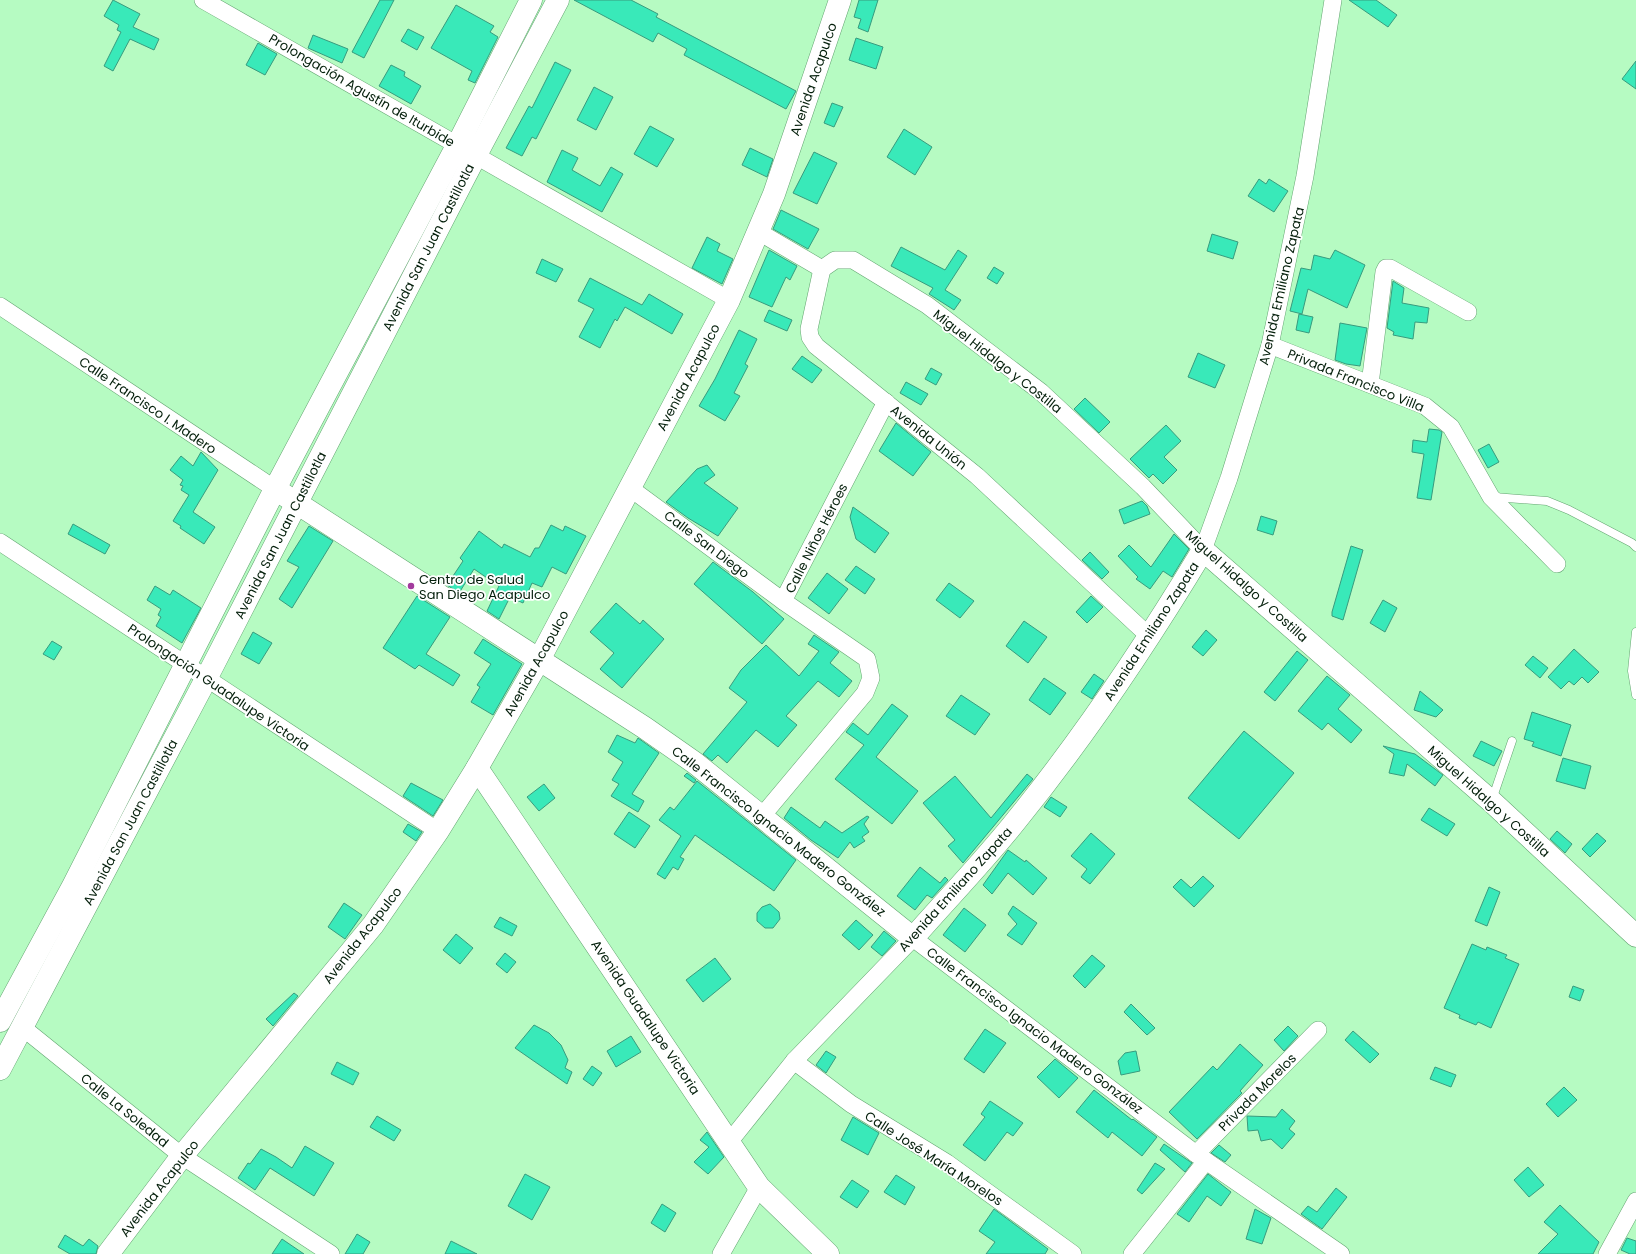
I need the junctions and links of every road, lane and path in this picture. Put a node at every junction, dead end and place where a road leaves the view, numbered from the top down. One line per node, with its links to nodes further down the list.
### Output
1 (203, 0): 6 (street, Prolongación Agustín de Iturbide)
2 (531, 0): 6 (street, Avenida San Juan Castillotla)
3 (558, 0): 6 (street, Avenida San Juan Castillotla)
4 (840, 0): 7 (street, Avenida Acapulco)
5 (1333, 0): 12 (street, Avenida Emiliano Zapata)
6 (467, 149): 9 (street, Prolongación Agustín de Iturbide); 16 (street, Avenida San Juan Castillotla); 18 (street, Avenida San Juan Castillotla)
7 (759, 232): 8 (street); 9 (street, Avenida Acapulco)
8 (822, 269): 14 (street, Avenida Unión); 21 (street, Miguel Hidalgo y Costilla)
9 (729, 300): 15 (street, Avenida Acapulco)
10 (0, 306): 16 (street, Calle Francisco I. Madero)
11 (1468, 312): 13 (street)
12 (1270, 345): 13 (street, Privada Francisco Villa); 21 (street, Avenida Emiliano Zapata)
13 (1370, 384): 17 (street, Privada Francisco Villa)
14 (886, 402): 23 (street, Calle Niños Héroes); 25 (street, Avenida Unión)
15 (630, 488): 23 (street, Calle San Diego); 26 (street, Avenida Acapulco)
16 (275, 489): 18 (street, Calle Francisco I. Madero); 27 (street, Avenida San Juan Castillotla)
17 (1491, 497): 20 (lane); 22 (street, Privada Francisco Villa)
18 (296, 503): 26 (street, Calle Francisco Ignacio Madero González); 28 (street, Avenida San Juan Castillotla)
19 (0, 542): 27 (street, Prolongación Guadalupe Victoria)
20 (1636, 547)
21 (1203, 550): 25 (street, Avenida Emiliano Zapata); 32 (street, Miguel Hidalgo y Costilla)
22 (1557, 564)
23 (783, 602): 33 (street, Calle Niños Héroes)
24 (1636, 632): 29 (lane)
25 (1150, 637): 36 (street, Avenida Emiliano Zapata)
26 (539, 660): 31 (street, Avenida Acapulco); 33 (street, Calle Francisco Ignacio Madero González)
27 (186, 664): 28 (street, Prolongación Guadalupe Victoria); 37 (street, Avenida San Juan Castillotla)
28 (206, 679): 34 (street, Prolongación Guadalupe Victoria); 38 (street, Avenida San Juan Castillotla)
29 (1636, 695)
30 (1512, 741): 32 (lane)
31 (478, 768): 34 (street, Avenida Acapulco); 42 (street, Avenida Guadalupe Victoria)
32 (1491, 800): 35 (street, Miguel Hidalgo y Costilla)
33 (762, 816): 36 (street, Calle Francisco Ignacio Madero González)
34 (438, 831): 43 (street, Avenida Acapulco)
35 (1636, 936)
36 (913, 938): 40 (street, Avenida Emiliano Zapata); 44 (street, Calle Francisco Ignacio Madero González)
37 (1, 1017)
38 (22, 1027): 41 (street, Avenida San Juan Castillotla); 43 (street, Calle La Soledad)
39 (1318, 1030): 44 (street, Privada Morelos)
40 (794, 1062): 42 (street, Avenida Emiliano Zapata); 51 (street, Calle José María Morelos)
41 (0, 1069)
42 (730, 1141): 45 (street, Avenida Guadalupe Victoria)
43 (182, 1156): 47 (street, Avenida Acapulco); 48 (street, Calle La Soledad)
44 (1201, 1157): 52 (street, Privada Morelos); 53 (street, Calle Francisco Ignacio Madero González)
45 (759, 1187): 49 (street); 50 (street, Avenida Guadalupe Victoria)
46 (1636, 1201): 54 (street)
47 (108, 1254)
48 (331, 1254)
49 (721, 1254)
50 (828, 1254)
51 (1073, 1254)
52 (1132, 1254)
53 (1341, 1254)
54 (1607, 1254)

